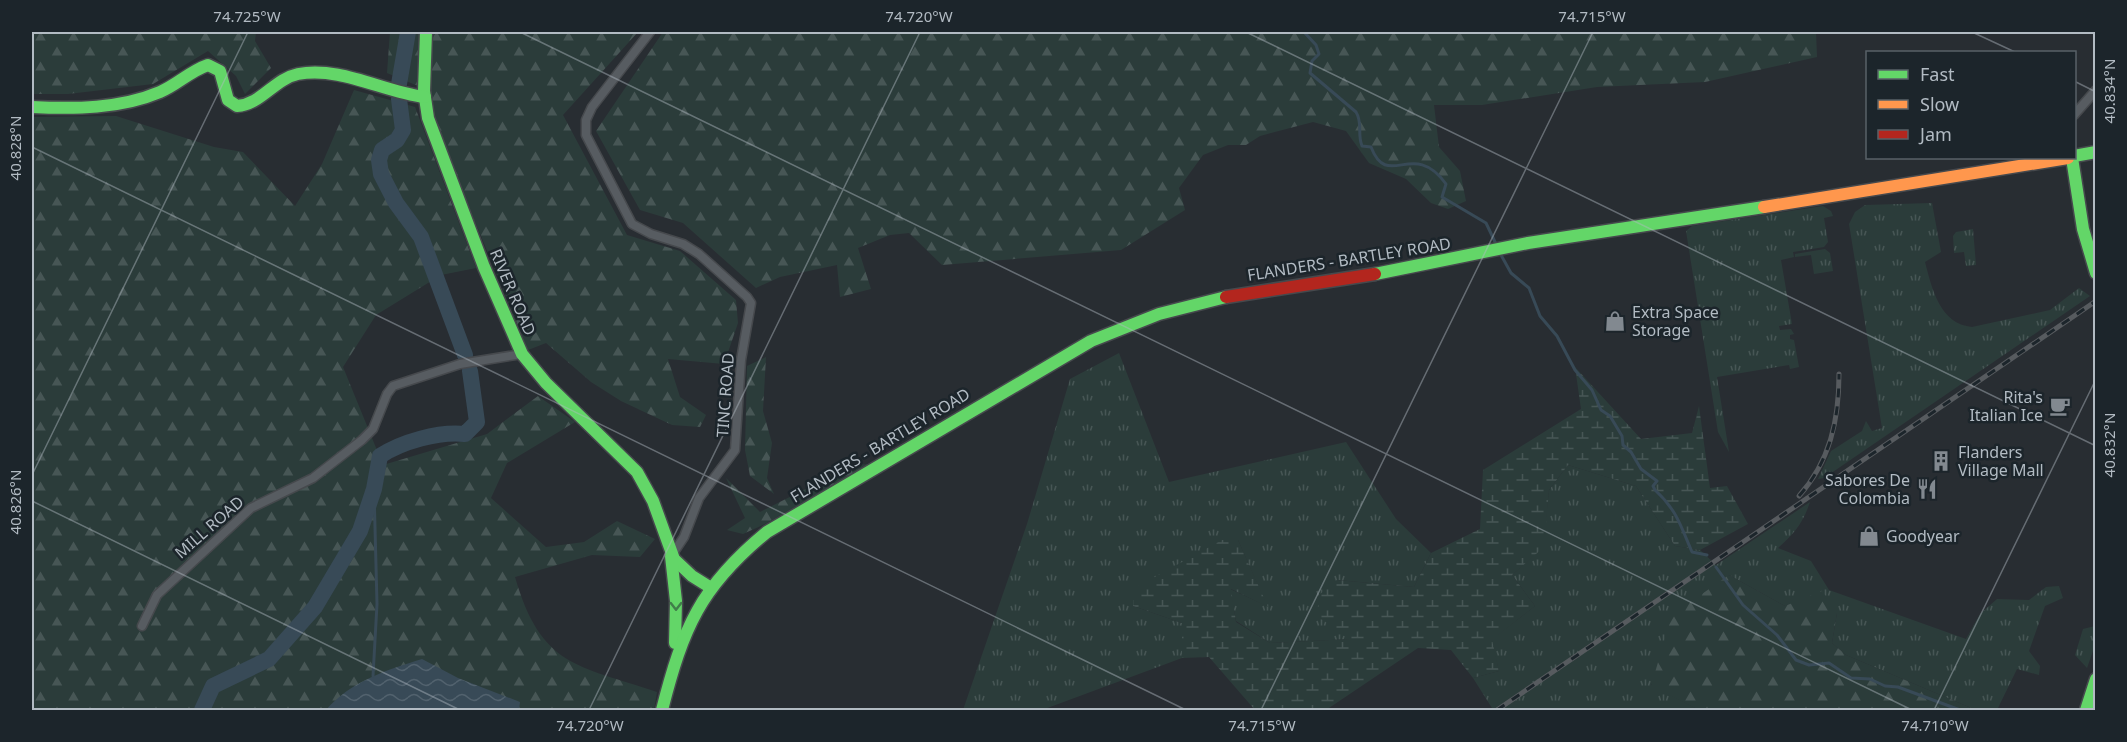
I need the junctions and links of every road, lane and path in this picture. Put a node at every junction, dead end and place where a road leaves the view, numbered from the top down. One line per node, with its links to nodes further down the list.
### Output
1 (426, 32): 4 (main road, RIVER ROAD)
2 (650, 32): 13 (street, TINC ROAD)
3 (2096, 90): 6 (street)
4 (424, 97): 5 (main road); 12 (main road, RIVER ROAD)
5 (32, 107)
6 (2076, 113)
7 (2096, 152): 8 (main road, FLANDERS - BARTLEY ROAD)
8 (2076, 156)
9 (2060, 159): 14 (main road, FLANDERS - BARTLEY ROAD)
10 (2071, 159): 11 (main road)
11 (2096, 273)
12 (522, 354): 13 (main road, RIVER ROAD); 15 (street, MILL ROAD)
13 (672, 555): 14 (main road, RIVER ROAD); 16 (main road, RIVER ROAD, one-way to 16)
14 (708, 586): 16 (main road, FLANDERS - BARTLEY ROAD)
15 (142, 626)
16 (675, 657): 18 (main road)
17 (2096, 679): 19 (main road)
18 (662, 711)
19 (2086, 711)

